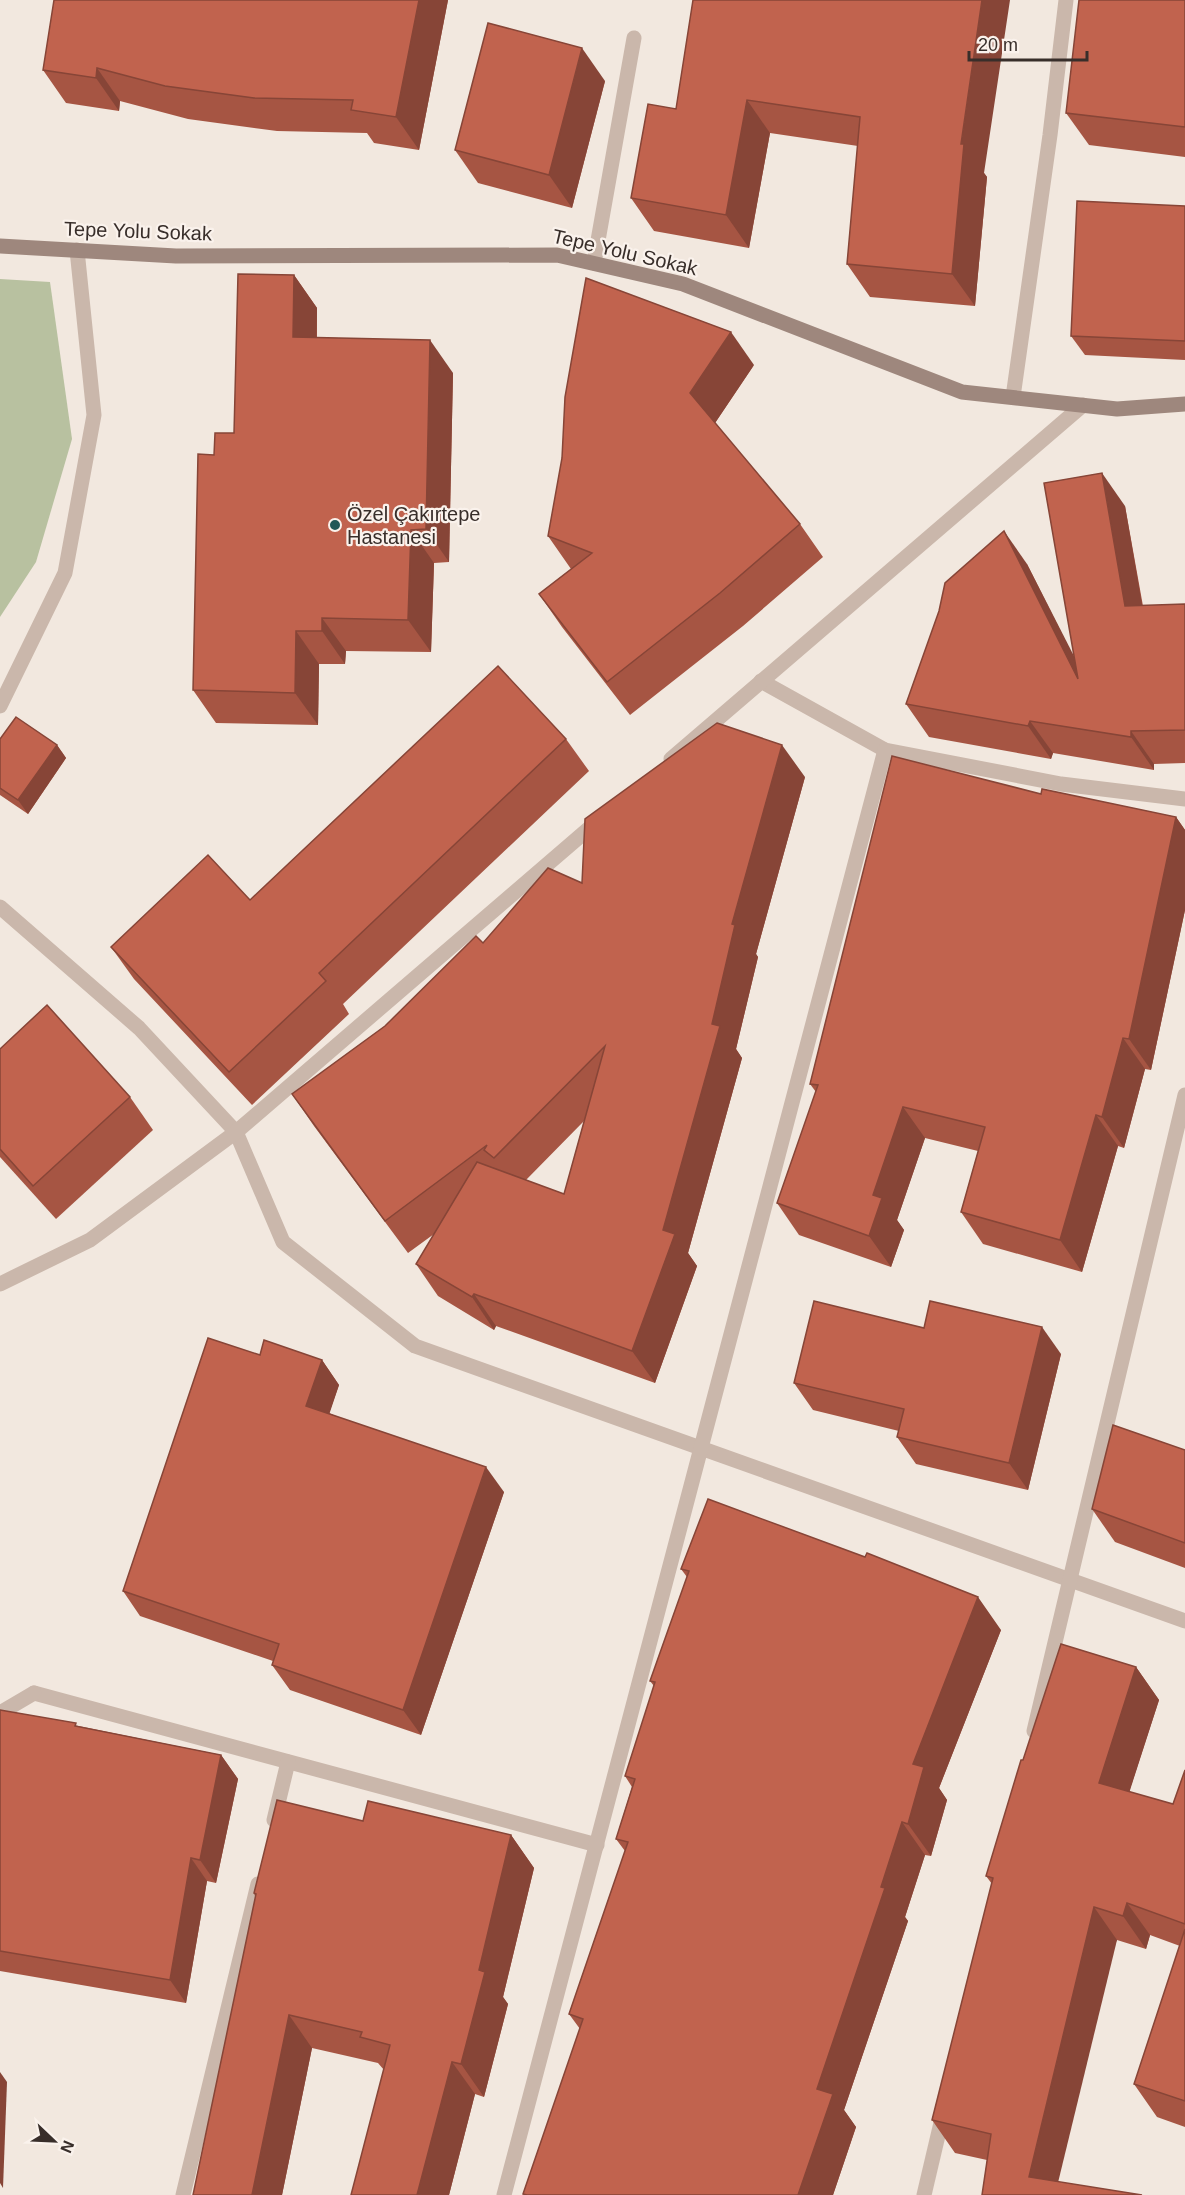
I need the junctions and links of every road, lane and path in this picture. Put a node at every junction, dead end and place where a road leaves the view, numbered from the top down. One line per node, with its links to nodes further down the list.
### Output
1 (1066, 0): 6 (street)
2 (634, 38): 5 (street)
3 (0, 246): 4 (street, Tepe Yolu Sokak)
4 (78, 250): 5 (street, Tepe Yolu Sokak); 10 (street)
5 (594, 263): 6 (street, Tepe Yolu Sokak)
6 (1013, 397): 8 (street, Tepe Yolu Sokak)
7 (1185, 404): 8 (street, Tepe Yolu Sokak)
8 (1083, 405): 9 (street)
9 (760, 681): 11 (street); 12 (street)
10 (0, 706)
11 (885, 750): 13 (street); 19 (street)
12 (661, 767)
13 (1185, 799)
14 (616, 806): 17 (street)
15 (0, 907): 17 (street)
16 (1185, 1095): 20 (street)
17 (236, 1132): 18 (street); 19 (street)
18 (0, 1284)
19 (701, 1450): 20 (street); 26 (street)
20 (1070, 1581): 21 (street); 23 (street)
21 (1185, 1621)
22 (0, 1713): 24 (street)
23 (1032, 1743)
24 (288, 1762): 25 (street); 26 (street)
25 (271, 1830)
26 (597, 1845): 30 (street)
27 (263, 1864): 29 (street)
28 (949, 2091): 31 (street)
29 (183, 2195)
30 (504, 2195)
31 (924, 2195)

